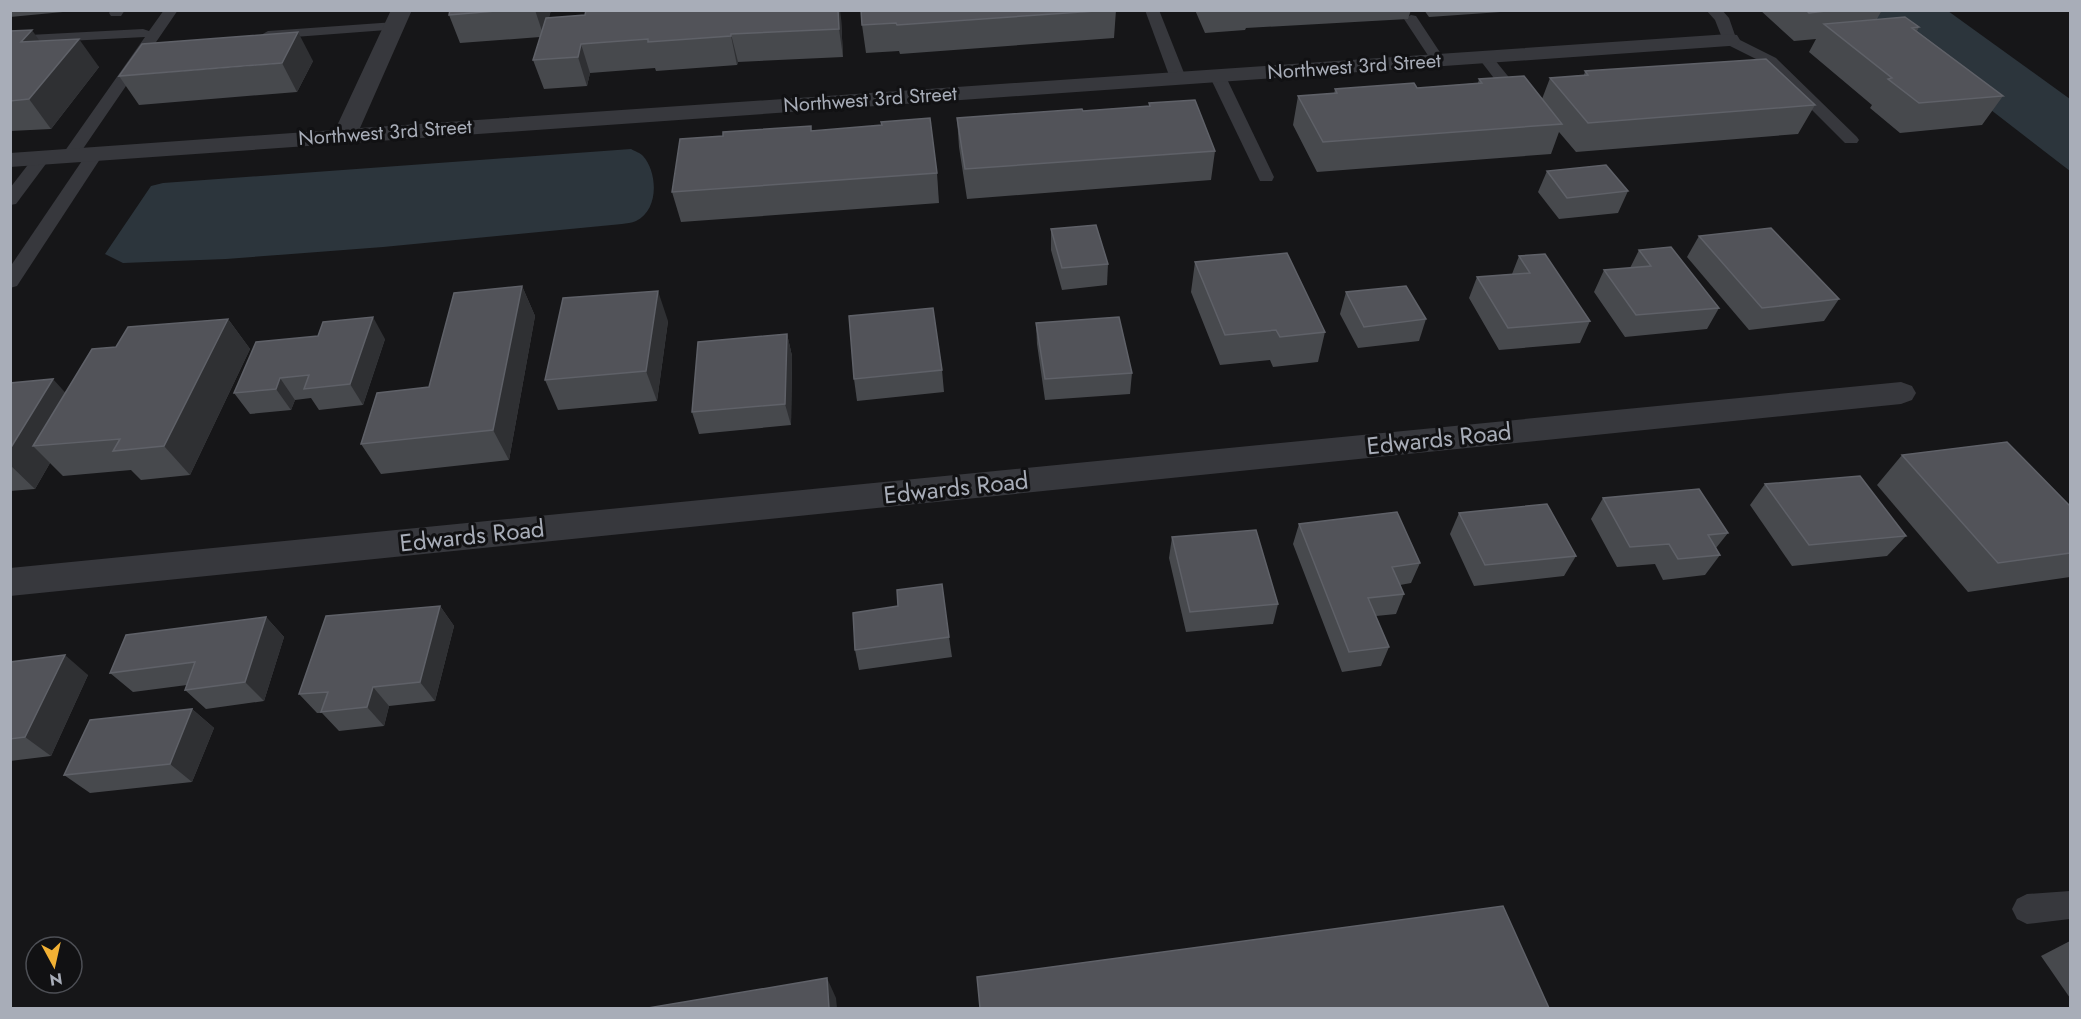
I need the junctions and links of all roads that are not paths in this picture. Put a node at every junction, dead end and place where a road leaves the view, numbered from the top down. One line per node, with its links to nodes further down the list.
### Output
1 (171, 10): 18 (lane)
2 (1152, 10): 13 (lane)
3 (1713, 10): 9 (lane)
4 (399, 18): 7 (lane); 15 (street)
5 (1411, 20): 11 (lane)
6 (143, 33): 8 (lane)
7 (250, 36)
8 (10, 40)
9 (1729, 40): 10 (street, Northwest 3rd Street); 16 (lane)
10 (1485, 57): 11 (street, Northwest 3rd Street); 14 (lane)
11 (1438, 60): 12 (street, Northwest 3rd Street)
12 (1217, 75): 13 (street, Northwest 3rd Street); 21 (lane)
13 (1178, 78): 15 (street, Northwest 3rd Street)
14 (1522, 104)
15 (345, 135): 17 (street, Northwest 3rd Street)
16 (1851, 140)
17 (96, 153): 18 (street, Northwest 3rd Street); 23 (lane)
18 (70, 155): 19 (street, Northwest 3rd Street)
19 (43, 157): 20 (street, Northwest 3rd Street); 22 (lane)
20 (10, 160)
21 (1266, 177)
22 (10, 200)
23 (10, 282)
24 (1901, 393): 25 (street, Edwards Road)
25 (10, 582)
26 (2070, 905): 27 (lane)
27 (2027, 909)

